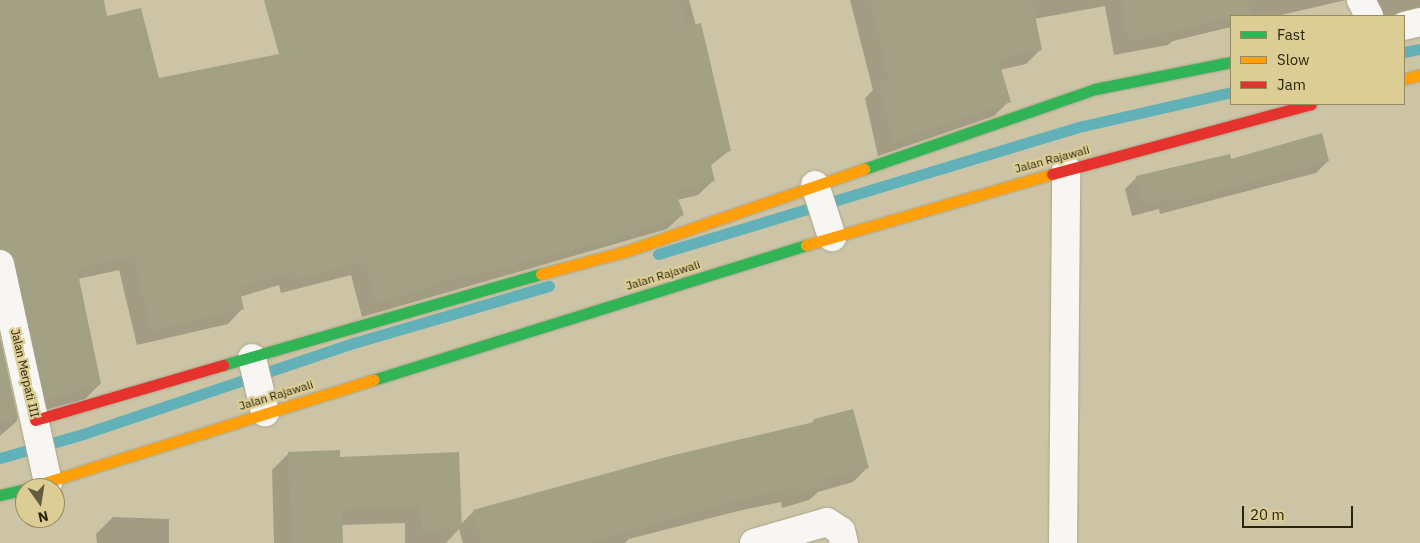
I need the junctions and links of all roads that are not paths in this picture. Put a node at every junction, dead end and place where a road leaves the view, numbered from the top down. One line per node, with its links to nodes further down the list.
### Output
1 (1361, 0): 2 (street)
2 (1368, 15)
3 (1420, 22): 4 (street)
4 (1405, 26)
5 (1230, 62): 10 (street)
6 (1420, 75): 7 (street)
7 (1405, 79)
8 (1307, 105): 9 (street, Jalan Rajawali)
9 (1066, 169): 11 (street, Jalan Rajawali); 22 (street)
10 (817, 190): 11 (street); 13 (street)
11 (830, 230): 14 (street, Jalan Rajawali)
12 (0, 264): 15 (street, Jalan Merpati III)
13 (254, 364): 14 (street); 15 (street)
14 (264, 406): 17 (street, Jalan Rajawali)
15 (36, 424): 16 (street, Jalan Merpati III)
16 (36, 478)
17 (60, 478)
18 (15, 492): 19 (street, Jalan Rajawali)
19 (0, 496)
20 (754, 543): 21 (street)
21 (844, 543)
22 (1063, 543)

